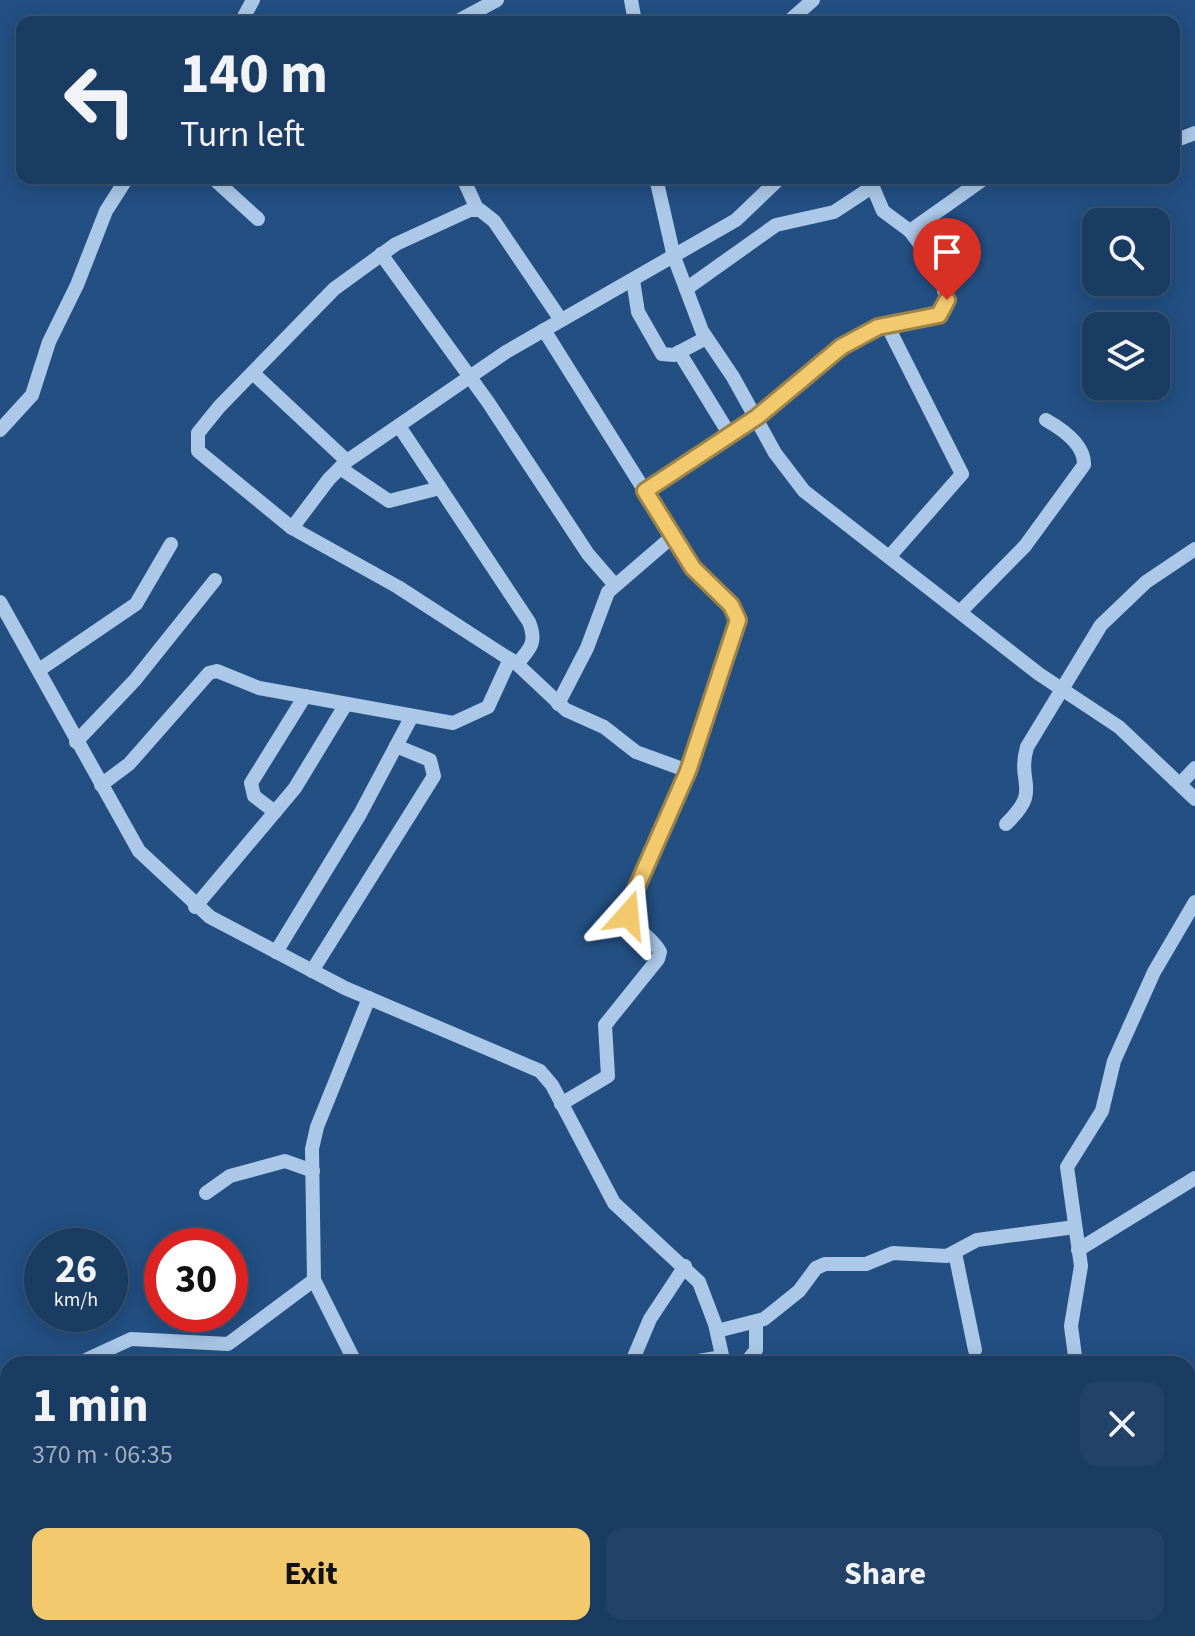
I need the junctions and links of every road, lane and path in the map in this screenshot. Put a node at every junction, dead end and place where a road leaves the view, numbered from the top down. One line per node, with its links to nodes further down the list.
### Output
1 (497, 0): 3 (street)
2 (813, 0): 4 (street)
3 (467, 16)
4 (795, 16)
5 (123, 184): 30 (street)
6 (220, 184): 14 (street)
7 (466, 184): 13 (street)
8 (657, 184): 17 (street)
9 (774, 184): 17 (street)
10 (868, 184): 19 (street)
11 (871, 184): 15 (street)
12 (977, 184): 15 (street)
13 (477, 209): 16 (street); 20 (street)
14 (258, 219)
15 (910, 231): 21 (street)
16 (381, 254): 25 (street); 26 (street)
17 (674, 257): 18 (street); 19 (street)
18 (633, 280): 20 (street); 24 (street)
19 (686, 289): 23 (street)
20 (561, 320): 22 (street)
21 (887, 325): 27 (street); 39 (street)
22 (544, 330): 26 (street); 34 (street)
23 (706, 338): 24 (street); 27 (street)
24 (679, 352): 31 (street)
25 (253, 373): 32 (street); 35 (street)
26 (469, 376): 29 (street); 41 (street)
27 (757, 417): 31 (street); 39 (street)
28 (1046, 420): 43 (street)
29 (399, 426): 32 (street); 33 (street)
30 (0, 430)
31 (730, 435): 34 (street)
32 (343, 465): 33 (street); 35 (street)
33 (440, 488): 44 (street)
34 (645, 491): 36 (street)
35 (292, 528): 44 (street)
36 (673, 536): 41 (street); 54 (street)
37 (171, 544): 45 (street)
38 (1195, 549): 46 (street)
39 (890, 556): 43 (street)
40 (215, 580): 51 (street)
41 (614, 584): 49 (street)
42 (0, 602): 45 (street)
43 (960, 612): 46 (street)
44 (513, 662): 49 (street); 50 (street)
45 (39, 670): 51 (street)
46 (1061, 688): 55 (street); 59 (street)
47 (305, 696): 48 (street); 56 (street); 58 (street)
48 (346, 704): 50 (street); 58 (street)
49 (558, 704): 54 (street)
50 (412, 716): 52 (street)
51 (76, 742): 56 (street)
52 (396, 746): 62 (street); 63 (street)
53 (1195, 768): 55 (street)
54 (688, 771): 65 (street)
55 (1180, 784): 57 (street)
56 (101, 785): 61 (street)
57 (1195, 799)
58 (275, 812): 61 (street)
59 (1006, 824)
60 (1195, 902): 69 (street)
61 (195, 907): 62 (street)
62 (276, 952): 63 (street)
63 (312, 971): 64 (street)
64 (369, 998): 65 (street); 66 (street)
65 (561, 1104): 72 (street)
66 (313, 1171): 68 (street); 73 (street)
67 (1195, 1178): 70 (street)
68 (206, 1193)
69 (1075, 1227): 70 (street); 71 (street)
70 (1078, 1250): 82 (street)
71 (955, 1253): 74 (street); 76 (street)
72 (685, 1266): 75 (street); 79 (street)
73 (314, 1280): 77 (street); 78 (street)
74 (756, 1322): 75 (street); 81 (street)
75 (717, 1331): 80 (street)
76 (975, 1350)
77 (94, 1356)
78 (352, 1356)
79 (634, 1356)
80 (722, 1356)
81 (751, 1356)
82 (1075, 1356)

